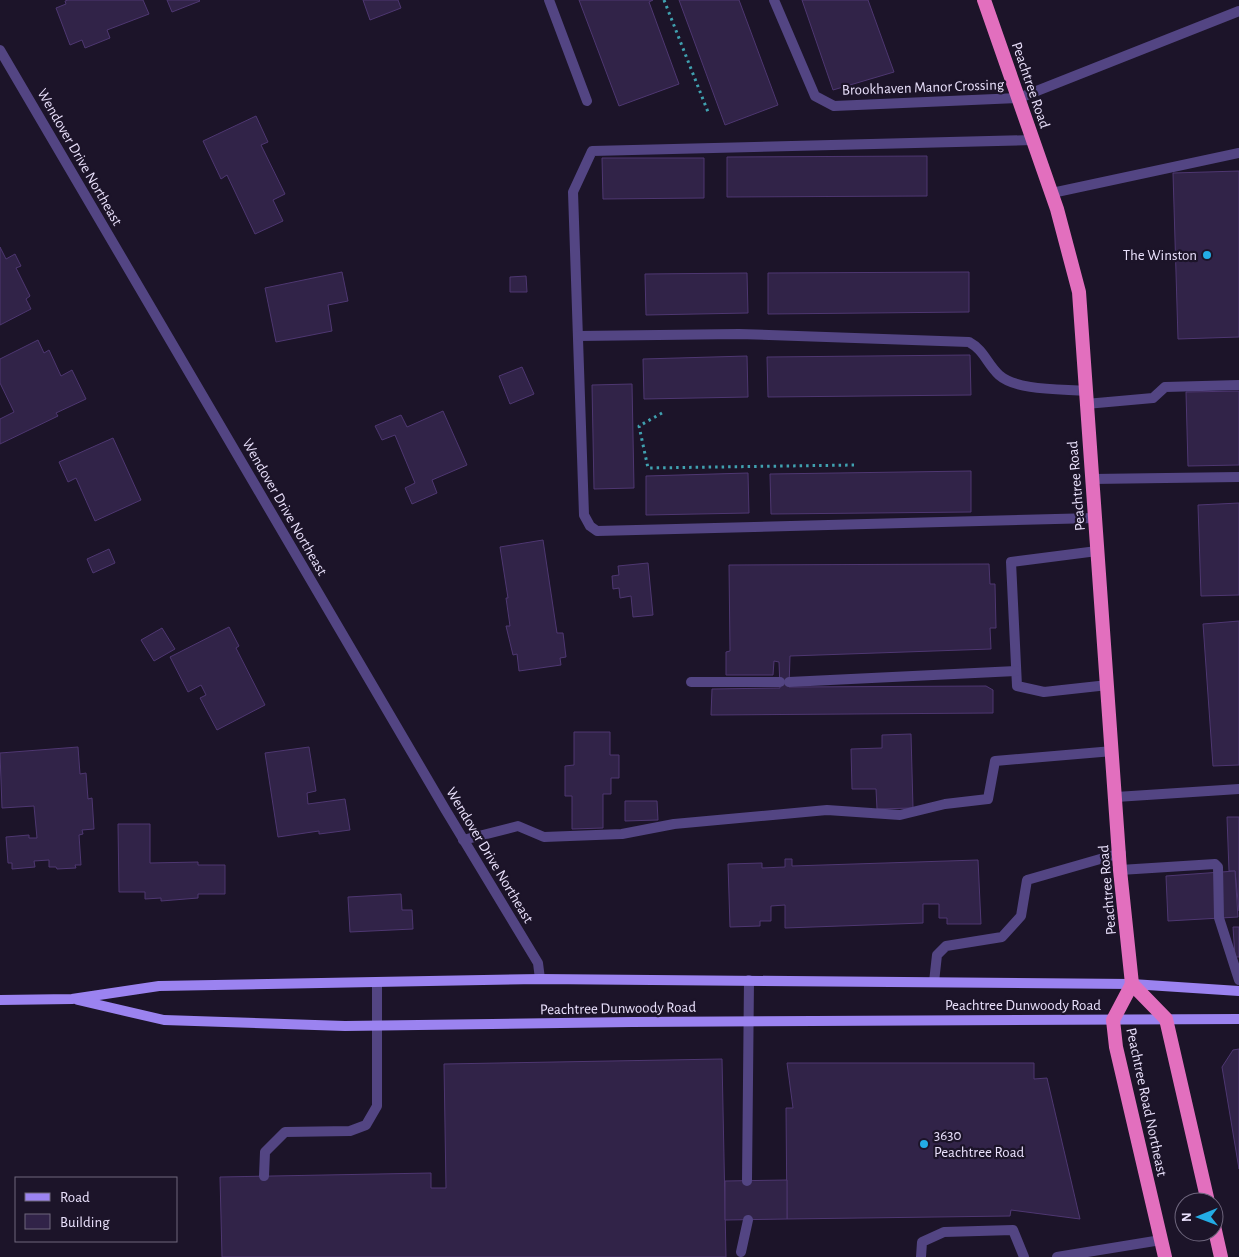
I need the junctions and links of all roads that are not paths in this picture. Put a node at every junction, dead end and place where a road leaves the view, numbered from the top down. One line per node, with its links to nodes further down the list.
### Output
1 (549, 0): 7 (street)
2 (774, 0): 6 (street, Brookhaven Manor Crossing)
3 (984, 0): 6 (highway, Peachtree Road)
4 (1239, 11): 6 (street, Brookhaven Manor Crossing)
5 (0, 50): 24 (street, Wendover Drive Northeast)
6 (1019, 98): 8 (highway, Peachtree Road)
7 (587, 102)
8 (1033, 140): 10 (highway, Peachtree Road); 11 (street)
9 (1239, 152): 10 (street)
10 (1052, 193): 13 (highway, Peachtree Road)
11 (578, 336): 13 (street); 16 (street)
12 (1239, 385): 13 (street)
13 (1086, 398): 15 (highway, Peachtree Road)
14 (1239, 477): 15 (street)
15 (1092, 479): 16 (highway, Peachtree Road)
16 (1095, 518): 17 (highway, Peachtree Road)
17 (1097, 551): 18 (street); 20 (highway, Peachtree Road)
18 (1016, 671): 19 (street); 20 (street)
19 (691, 682)
20 (1108, 686): 21 (highway, Peachtree Road)
21 (1113, 751): 23 (highway, Peachtree Road); 24 (street)
22 (1239, 789): 23 (street)
23 (1116, 797): 25 (highway, Peachtree Road)
24 (463, 840): 27 (street, Wendover Drive Northeast)
25 (1120, 853): 26 (highway, Peachtree Road); 31 (street)
26 (1120, 870): 29 (street); 32 (highway, Peachtree Road)
27 (540, 979): 28 (main road, Peachtree Dunwoody Road); 30 (main road, Peachtree Dunwoody Road)
28 (749, 980): 31 (main road, Peachtree Dunwoody Road); 39 (street)
29 (1239, 980)
30 (377, 982): 34 (main road, Peachtree Dunwoody Road); 40 (street)
31 (934, 982): 32 (main road, Peachtree Dunwoody Road)
32 (1132, 984): 33 (main road, Peachtree Dunwoody Road); 36 (highway); 38 (highway, Peachtree Road Northeast)
33 (1239, 992)
34 (72, 999): 35 (main road, Peachtree Dunwoody Road); 40 (main road, Peachtree Dunwoody Road)
35 (0, 1000)
36 (1166, 1019): 37 (main road, Peachtree Dunwoody Road); 38 (main road, Peachtree Dunwoody Road); 43 (highway)
37 (1239, 1019)
38 (1113, 1020): 39 (main road, Peachtree Dunwoody Road); 45 (highway, Peachtree Road Northeast)
39 (747, 1022): 40 (main road, Peachtree Dunwoody Road); 42 (street)
40 (377, 1026): 41 (street)
41 (264, 1176)
42 (747, 1181)
43 (1206, 1192)
44 (748, 1220): 47 (street)
45 (1160, 1240): 50 (street); 51 (highway, Peachtree Road Northeast)
46 (1218, 1242): 52 (highway)
47 (741, 1252)
48 (921, 1257): 49 (street)
49 (1024, 1257)
50 (1057, 1257)
51 (1164, 1257)
52 (1221, 1257)

